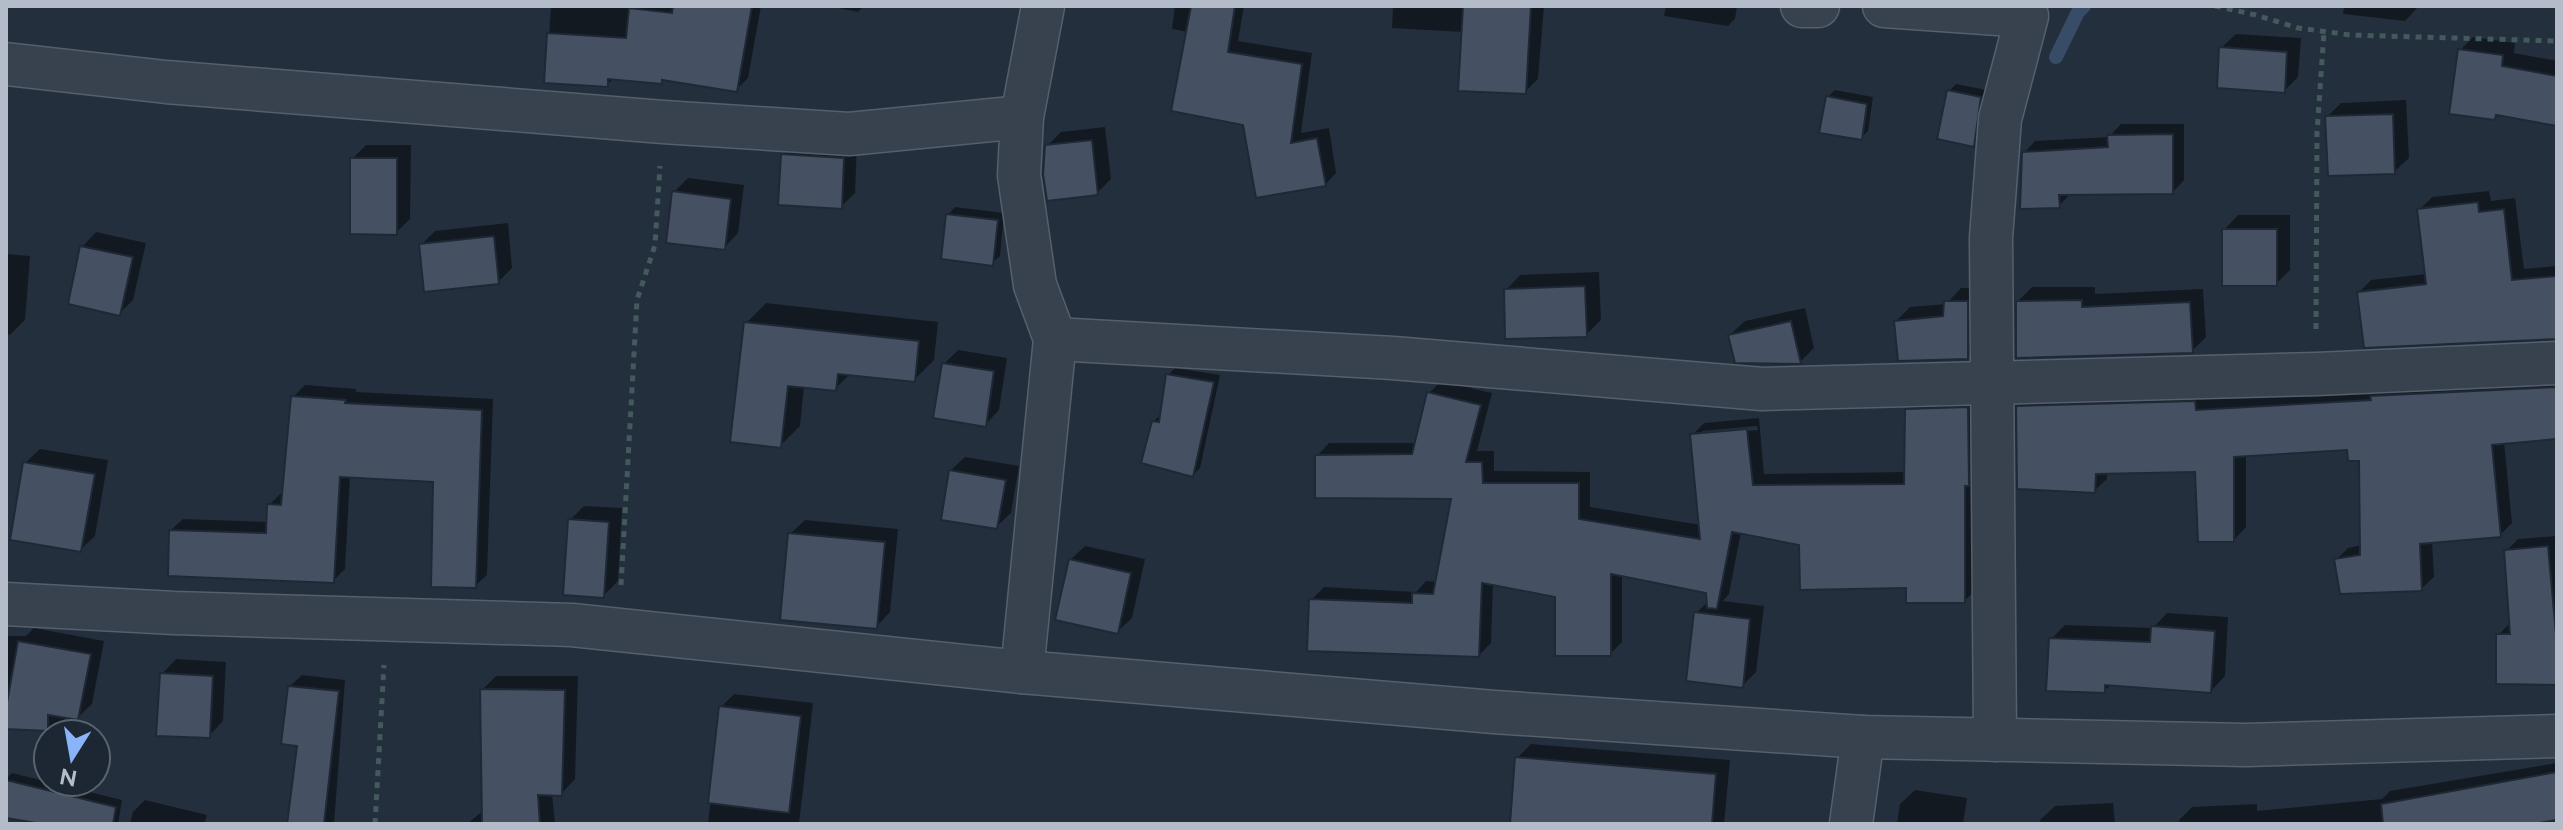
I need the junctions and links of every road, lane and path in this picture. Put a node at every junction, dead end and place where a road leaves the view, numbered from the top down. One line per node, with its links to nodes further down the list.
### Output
1 (1043, 6): 10 (street)
2 (1802, 6): 3 (street)
3 (1818, 6)
4 (1884, 6): 6 (street)
5 (2215, 6): 7 (path)
6 (2038, 11): 15 (street)
7 (2324, 32): 8 (path); 14 (path)
8 (2557, 41)
9 (6, 64): 11 (street)
10 (1022, 117): 11 (street); 12 (street)
11 (663, 122): 18 (path)
12 (1055, 339): 15 (street); 19 (street)
13 (2557, 363): 14 (street)
14 (2317, 374): 15 (street)
15 (1993, 384): 22 (street)
16 (6, 604): 17 (street)
17 (386, 620): 18 (street); 23 (path)
18 (619, 630): 19 (street)
19 (1022, 672): 21 (street)
20 (2557, 736): 22 (street)
21 (1863, 737): 22 (street); 24 (street)
22 (1995, 740)
23 (375, 824)
24 (1851, 824)

